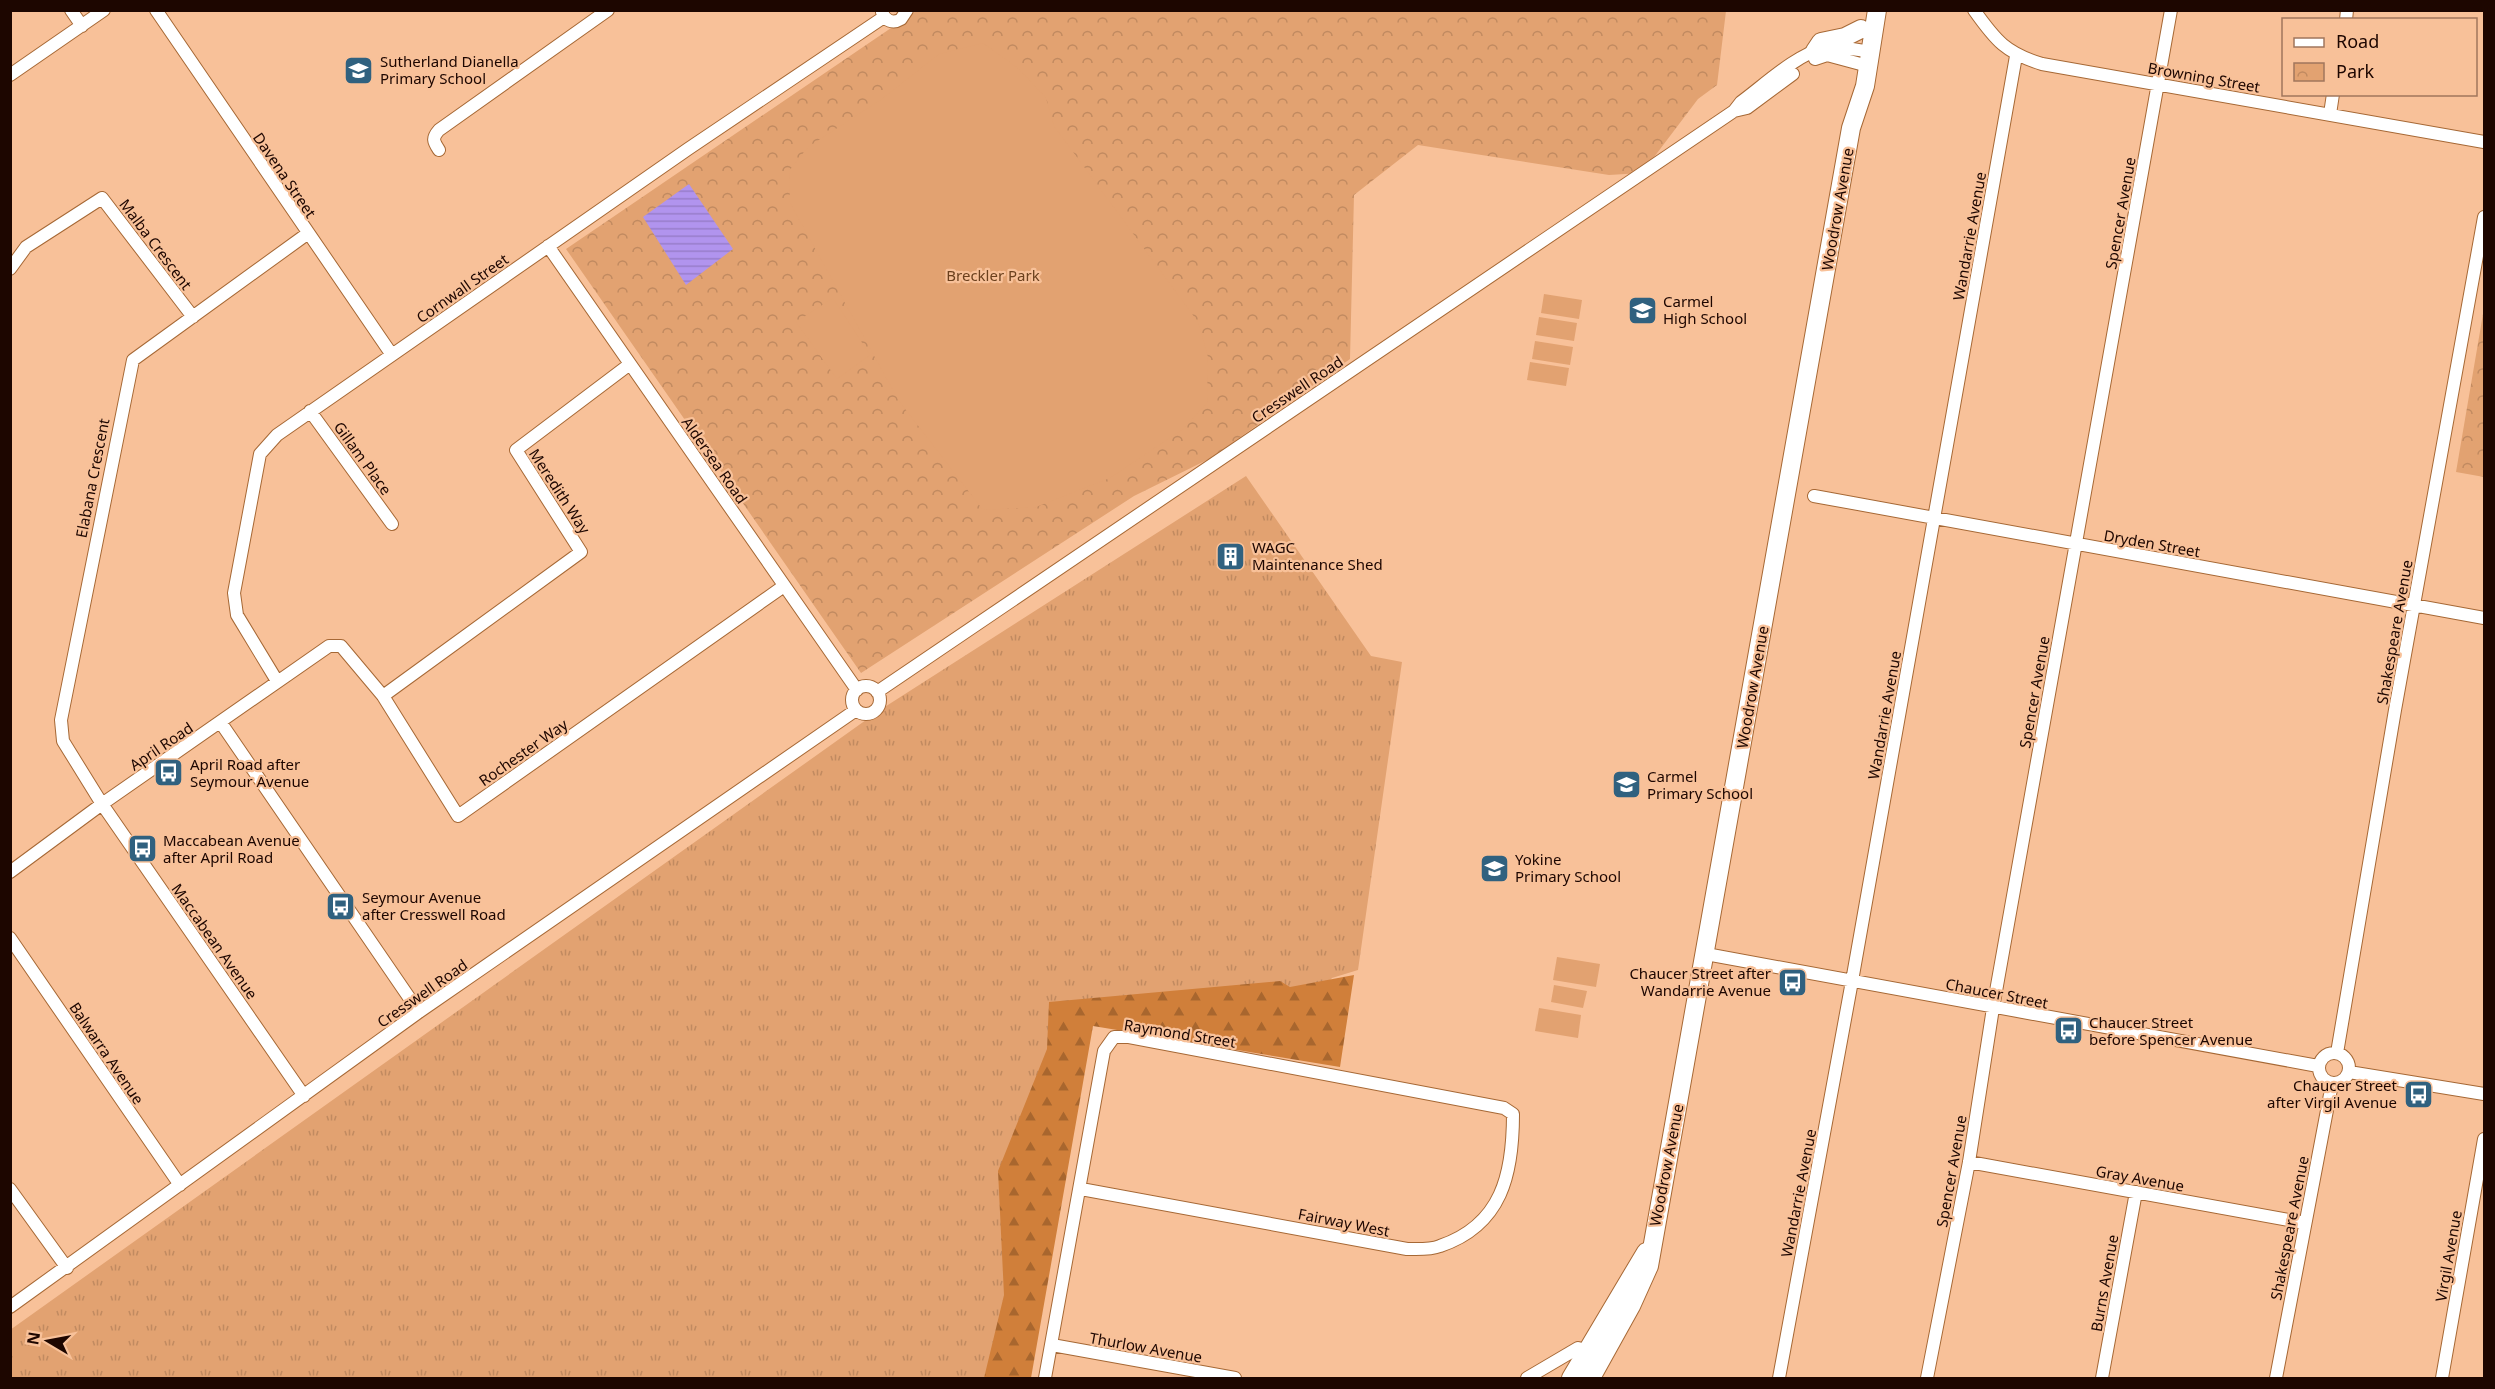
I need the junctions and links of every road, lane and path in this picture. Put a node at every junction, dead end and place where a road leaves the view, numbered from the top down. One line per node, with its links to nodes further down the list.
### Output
1 (71, 10): 11 (street)
2 (104, 10): 11 (street)
3 (156, 10): 24 (street, Davena Street)
4 (608, 10): 22 (street)
5 (907, 10): 10 (street, Cornwall Street)
6 (1865, 10): 12 (main road, Woodrow Avenue)
7 (1877, 10): 15 (main road, Woodrow Avenue)
8 (1974, 10): 14 (street, Browning Street)
9 (2171, 10): 17 (street, Spencer Avenue)
10 (883, 14): 25 (street, Cornwall Street)
11 (82, 26): 16 (street)
12 (1862, 29): 13 (main road); 15 (main road, Woodrow Avenue)
13 (1815, 51): 15 (street, Cresswell Road); 19 (street, Cresswell Road)
14 (2016, 56): 17 (street, Browning Street); 32 (street, Wandarrie Avenue)
15 (1863, 58): 19 (street, Cresswell Road); 48 (main road, Woodrow Avenue)
16 (10, 75)
17 (2158, 84): 20 (street, Browning Street); 34 (street, Spencer Avenue)
18 (2333, 96): 20 (street)
19 (1734, 111): 41 (street, Cresswell Road)
20 (2330, 114): 21 (street, Browning Street)
21 (2484, 142)
22 (439, 150)
23 (2484, 217): 36 (street, Shakespeare Avenue)
24 (307, 234): 27 (street, Elabana Crescent); 28 (street, Davena Street)
25 (548, 246): 28 (street, Cornwall Street); 29 (street, Aldersea Road)
26 (10, 270): 27 (street, Malba Crescent)
27 (193, 317): 45 (street, Elabana Crescent)
28 (392, 355): 30 (street, Cornwall Street)
29 (630, 364): 35 (street, Aldersea Road); 42 (street, Meredith Way)
30 (310, 411): 33 (street, Gillam Place); 39 (street, Cornwall Street)
31 (1814, 496): 32 (street, Dryden Street)
32 (1935, 518): 34 (street, Dryden Street); 49 (street, Wandarrie Avenue)
33 (392, 524)
34 (2075, 544): 36 (street, Dryden Street); 50 (street, Spencer Avenue)
35 (784, 586): 40 (street, Aldersea Road); 42 (street, Rochester Way)
36 (2413, 606): 37 (street, Dryden Street); 52 (street, Shakespeare Avenue)
37 (2484, 618)
38 (329, 646): 39 (street, April Road); 42 (street, Rochester Way)
39 (277, 681): 44 (street, April Road)
40 (857, 690): 41 (street); 43 (street)
41 (877, 692): 43 (street, Cresswell Road)
42 (383, 696)
43 (856, 710): 51 (street, Cresswell Road)
44 (220, 723): 45 (street, April Road); 51 (street)
45 (102, 804): 46 (street, April Road); 57 (street, Maccabean Avenue)
46 (10, 872)
47 (10, 938): 61 (street, Balwarra Avenue)
48 (1706, 954): 49 (street, Chaucer Street); 66 (main road, Woodrow Avenue)
49 (1852, 981): 50 (street, Chaucer Street); 76 (street, Wandarrie Avenue)
50 (1993, 1008): 53 (street, Chaucer Street); 60 (street, Spencer Avenue)
51 (419, 1012): 57 (street, Cresswell Road)
52 (2337, 1053): 53 (street); 54 (street)
53 (2318, 1066): 55 (street)
54 (2349, 1071): 55 (street); 56 (street)
55 (2332, 1084): 65 (street, Shakespeare Avenue)
56 (2484, 1094)
57 (304, 1096): 61 (street, Cresswell Road)
58 (1513, 1114): 63 (street, Fairway West); 63 (street, Raymond Street)
59 (2484, 1139): 80 (street, Virgil Avenue)
60 (1969, 1162): 64 (street, Gray Avenue); 77 (street, Spencer Avenue)
61 (180, 1185): 67 (street, Cresswell Road)
62 (10, 1189): 67 (street)
63 (1081, 1189): 69 (street, Raymond Street)
64 (2136, 1192): 65 (street, Gray Avenue); 78 (street, Burns Avenue)
65 (2305, 1223): 79 (street, Shakespeare Avenue)
66 (1651, 1245): 70 (main road, Woodrow Avenue); 75 (main road, Woodrow Avenue)
67 (67, 1268): 68 (street, Cresswell Road)
68 (10, 1307)
69 (1052, 1345): 71 (street, Raymond Street); 72 (street, Thurlow Avenue)
70 (1586, 1350): 73 (street); 74 (main road, Woodrow Avenue)
71 (1045, 1378)
72 (1235, 1378)
73 (1527, 1378)
74 (1571, 1378)
75 (1592, 1378)
76 (1779, 1378)
77 (1927, 1378)
78 (2102, 1378)
79 (2276, 1378)
80 (2442, 1378)

